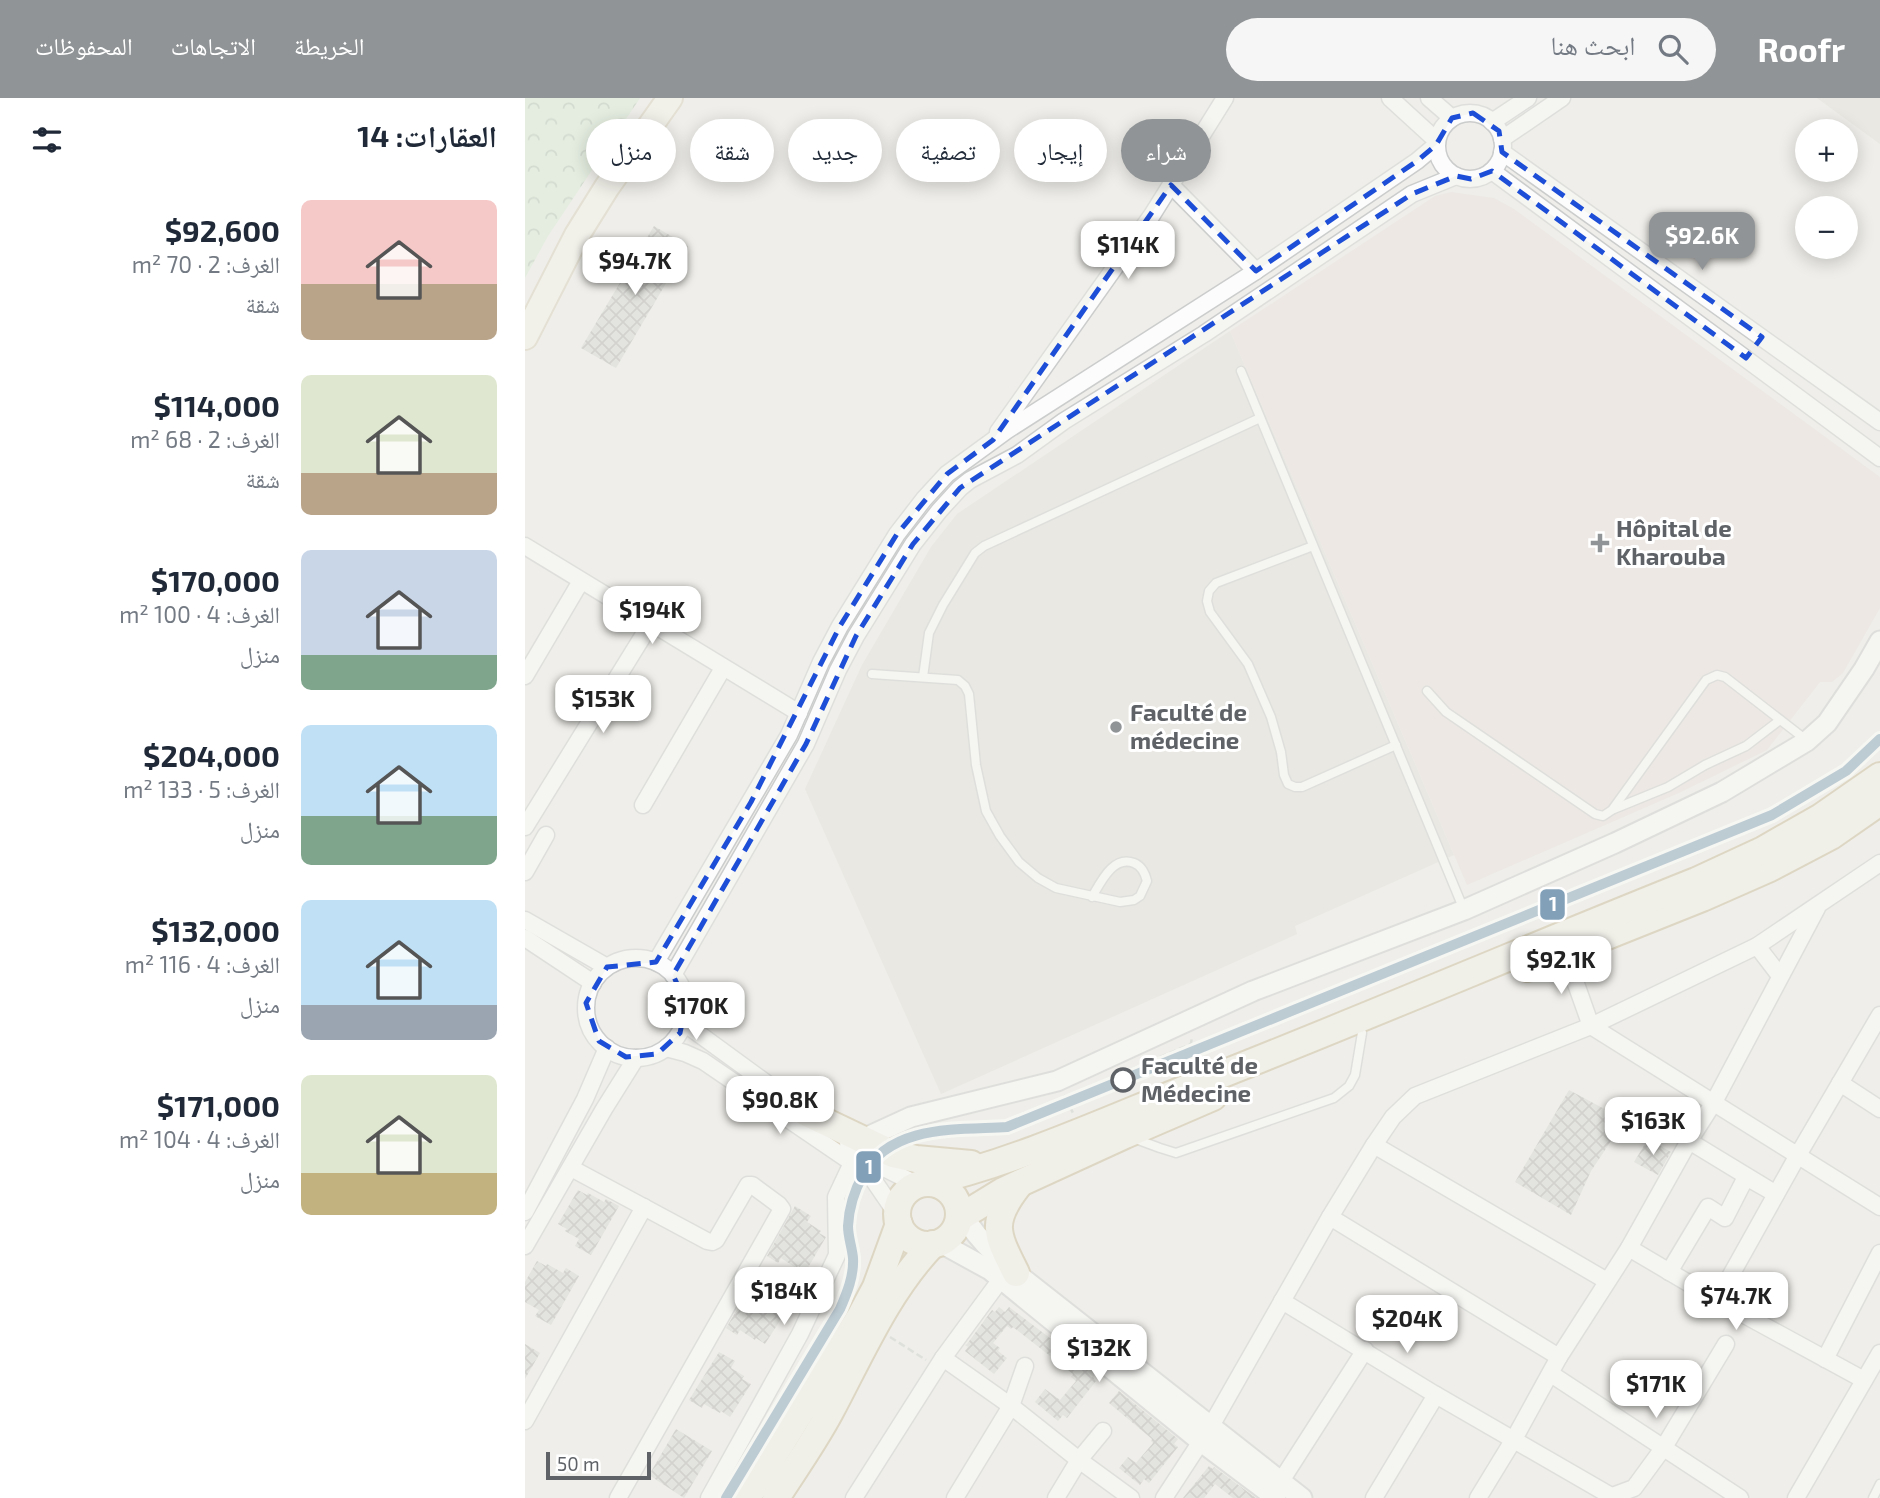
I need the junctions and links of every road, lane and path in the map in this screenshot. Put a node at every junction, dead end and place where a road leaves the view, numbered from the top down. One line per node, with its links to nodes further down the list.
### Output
1 (670, 98): 15 (main road)
2 (1225, 98): 13 (street)
3 (1390, 98): 9 (street)
4 (1429, 98): 7 (street)
5 (1528, 98): 8 (street)
6 (1562, 98): 10 (street)
7 (1452, 118): 8 (street); 9 (street)
8 (1492, 122): 10 (street)
9 (1437, 143): 12 (street); 14 (street)
10 (1502, 145): 11 (street); 16 (street)
11 (1492, 171): 12 (street); 17 (street)
12 (1455, 176): 24 (street)
13 (1171, 185): 14 (street); 21 (street)
14 (1256, 271): 21 (street)
15 (525, 337)
16 (1762, 337): 17 (street); 20 (street)
17 (1746, 358): 23 (street)
18 (1241, 371): 19 (lane)
19 (1260, 418): 26 (lane); 33 (lane)
20 (1880, 422)
21 (993, 440): 22 (street)
22 (975, 452): 24 (street); 35 (street)
23 (1880, 458)
24 (986, 471): 56 (street)
25 (525, 546): 27 (street)
26 (1313, 546): 38 (lane); 38 (lane)
27 (581, 581): 28 (street); 32 (street)
28 (651, 623): 30 (street); 43 (street)
29 (1880, 641): 37 (street)
30 (723, 668): 35 (street); 41 (street)
31 (872, 674): 33 (lane)
32 (525, 676)
33 (923, 677): 47 (lane)
34 (1427, 691): 42 (lane)
35 (799, 713): 54 (street)
36 (1780, 720): 37 (lane); 42 (lane); 42 (lane)
37 (1807, 741): 49 (street)
38 (1396, 746): 49 (lane)
39 (1880, 776): 81 (highway)
40 (1880, 802): 53 (highway)
41 (643, 805)
42 (1612, 810)
43 (525, 827)
44 (546, 835): 46 (street)
45 (1880, 863): 48 (street)
46 (525, 872)
47 (1092, 897): 47 (lane)
48 (1818, 906): 52 (street); 57 (street)
49 (1464, 910): 60 (street)
50 (525, 920): 55 (street)
51 (525, 938): 58 (street)
52 (1757, 946): 57 (street); 62 (street)
53 (1565, 953): 62 (street); 63 (highway)
54 (656, 962): 55 (street); 56 (street)
55 (607, 967): 58 (street)
56 (673, 975): 61 (street)
57 (1780, 976): 72 (street)
58 (593, 983): 65 (street)
59 (1880, 1015): 69 (street)
60 (1193, 1018): 64 (path); 79 (street)
61 (684, 1023): 66 (street); 74 (street)
62 (1591, 1026): 72 (street); 78 (street)
63 (1362, 1033): 76 (highway); 76 (lane)
64 (1191, 1044): 68 (path); 70 (path)
65 (607, 1048): 67 (street); 88 (street)
66 (666, 1048): 67 (street); 79 (street)
67 (636, 1058): 82 (street)
68 (1185, 1067)
69 (1840, 1083): 73 (street); 80 (street)
70 (1128, 1092)
71 (1065, 1097): 75 (path)
72 (1714, 1102): 77 (street); 80 (street)
73 (1880, 1109)
74 (805, 1112): 79 (highway); 84 (street)
75 (1073, 1114)
76 (1125, 1135): 83 (highway)
77 (1689, 1141): 85 (street); 94 (street)
78 (1374, 1145): 90 (street); 98 (street)
79 (857, 1151): 81 (highway); 91 (street); 124 (street)
80 (1798, 1156): 85 (street); 87 (street)
81 (990, 1165): 84 (highway)
82 (571, 1168): 86 (street); 93 (street)
83 (1020, 1183): 89 (highway); 97 (highway)
84 (922, 1184): 89 (highway); 91 (highway)
85 (1776, 1194): 96 (street); 99 (street)
86 (644, 1207): 114 (street); 123 (street)
87 (1880, 1207)
88 (525, 1212)
89 (960, 1213): 92 (highway); 97 (street)
90 (1330, 1217): 100 (street); 107 (street)
91 (898, 1220): 92 (highway); 125 (highway)
92 (936, 1243): 97 (street); 126 (highway)
93 (525, 1247)
94 (1629, 1248): 96 (street); 98 (street)
95 (1880, 1253): 108 (street)
96 (1669, 1272): 99 (street)
97 (1009, 1276): 106 (street); 116 (street)
98 (1607, 1281): 107 (street)
99 (1717, 1300): 108 (street)
100 (1282, 1301): 103 (street); 116 (street)
101 (897, 1343): 105 (path)
102 (1726, 1344): 118 (street)
103 (1365, 1350): 112 (street); 121 (street)
104 (1880, 1353): 111 (street)
105 (922, 1357)
106 (943, 1357): 113 (street); 127 (street)
107 (1559, 1357): 110 (street)
108 (1825, 1359): 111 (street)
109 (1025, 1366): 113 (street)
110 (1551, 1374): 117 (street); 118 (street)
111 (1864, 1380): 136 (street)
112 (1436, 1395): 117 (street); 133 (street)
113 (1011, 1406): 119 (street); 128 (street)
114 (525, 1421)
115 (1103, 1431): 119 (street)
116 (1205, 1433): 121 (street); 131 (street)
117 (1514, 1439): 122 (street); 134 (street)
118 (1664, 1447): 122 (street); 135 (street)
119 (1079, 1460): 129 (street); 130 (street)
120 (1880, 1485): 137 (lane)
121 (1278, 1489): 132 (street)
122 (1609, 1497)
123 (618, 1498)
124 (709, 1498)
125 (747, 1498)
126 (776, 1498)
127 (854, 1498)
128 (955, 1498)
129 (1056, 1498)
130 (1131, 1498)
131 (1164, 1498)
132 (1303, 1498)
133 (1374, 1498)
134 (1478, 1498)
135 (1740, 1498)
136 (1795, 1498)
137 (1873, 1498)

